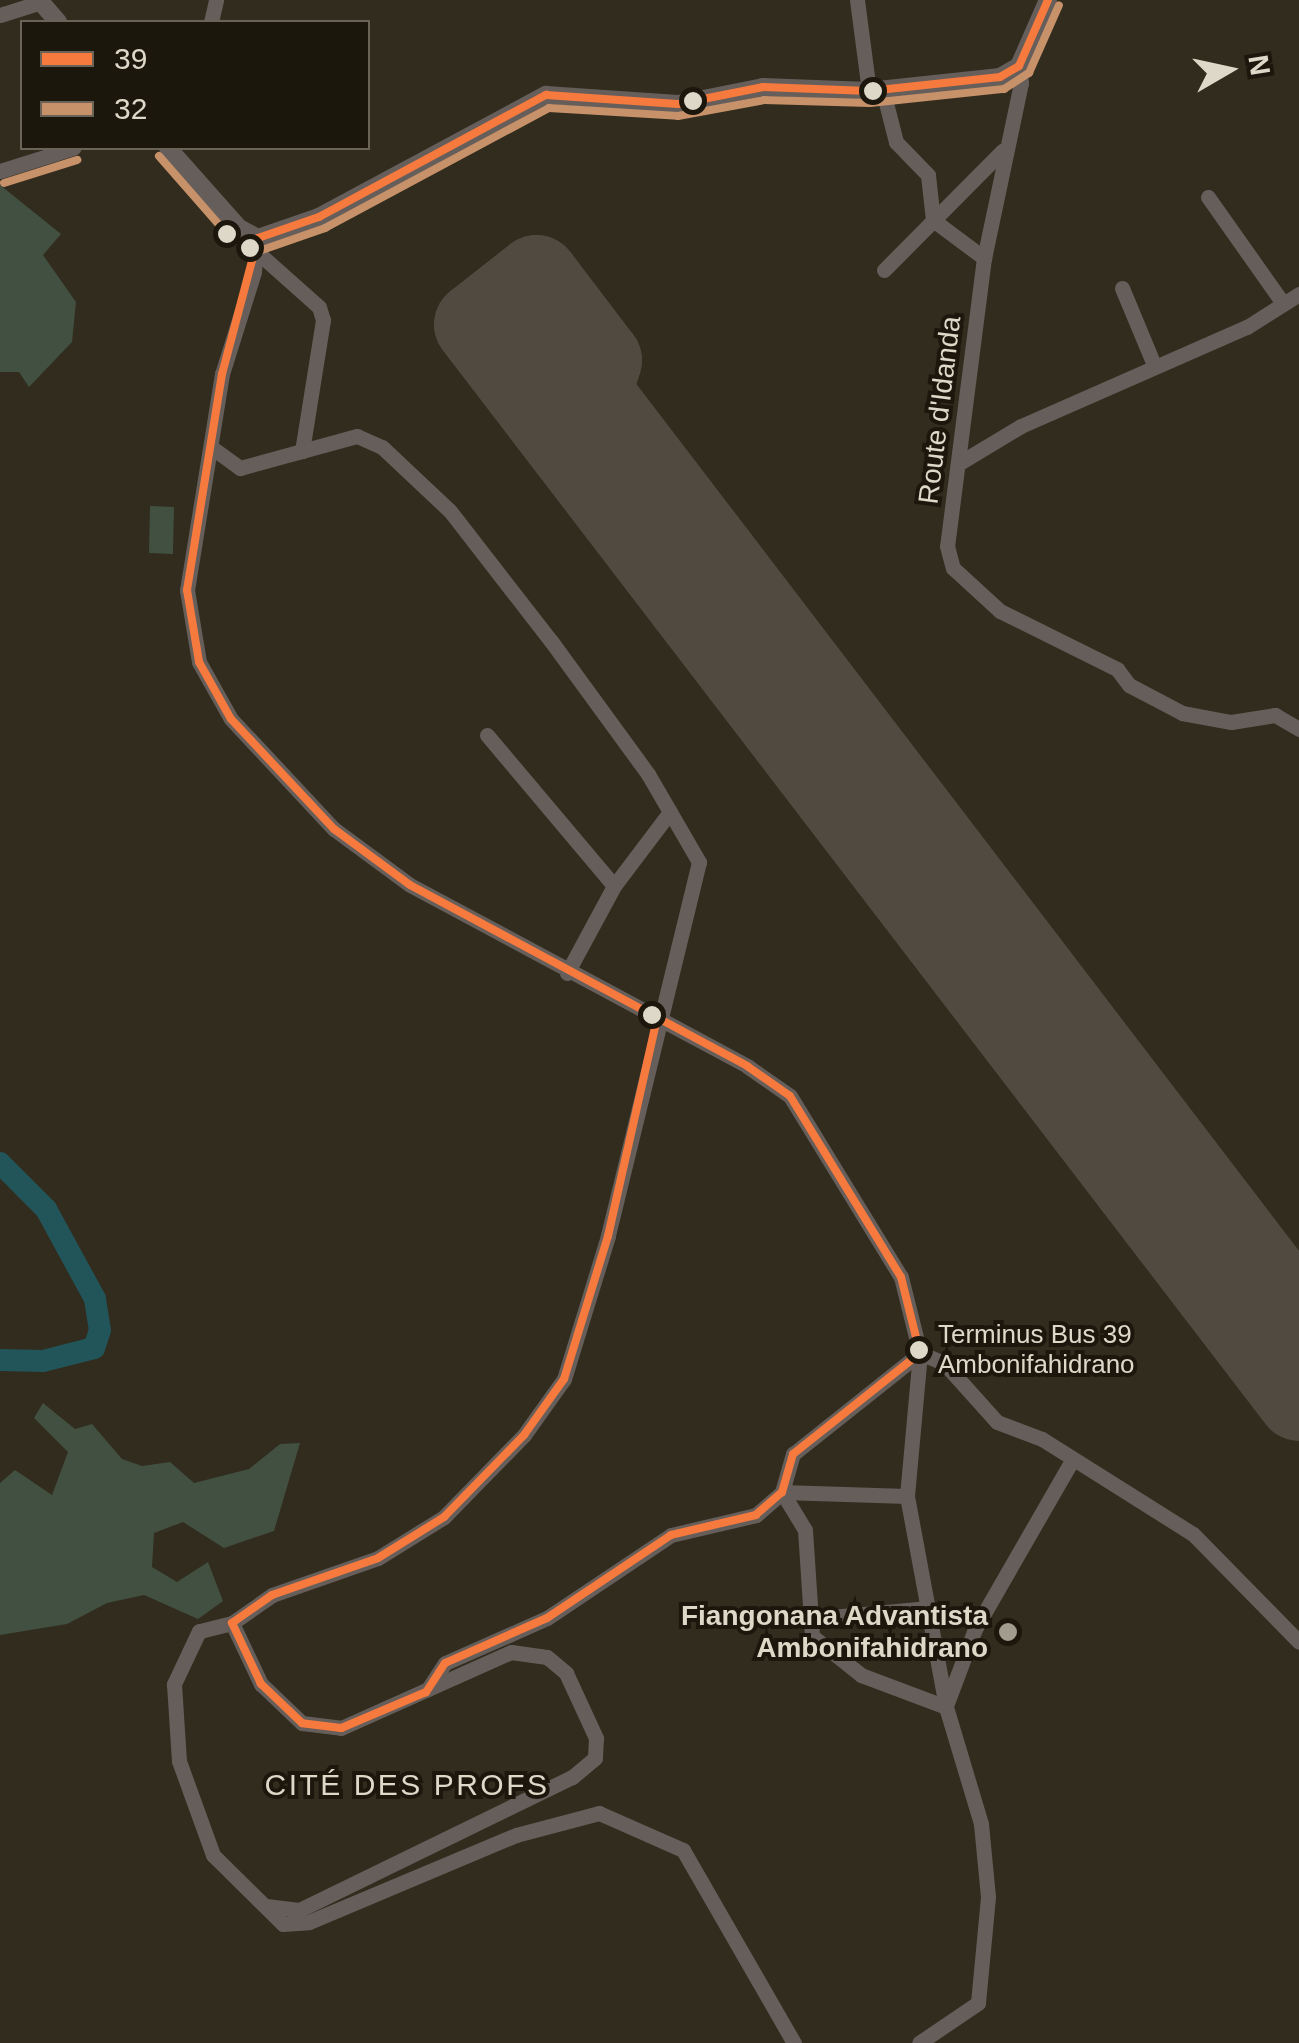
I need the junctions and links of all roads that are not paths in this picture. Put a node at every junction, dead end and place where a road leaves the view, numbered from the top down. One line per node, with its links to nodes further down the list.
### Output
1 (857, 0): 7 (street)
2 (1048, 0): 6 (street)
3 (40, 1): 4 (street); 5 (street)
4 (0, 15)
5 (56, 20)
6 (1019, 66): 7 (street); 9 (street, Route d'Idanda)
7 (876, 91): 13 (street); 14 (street)
8 (67, 150): 11 (street)
9 (1002, 151): 13 (street); 15 (street, Route d'Idanda)
10 (182, 156): 14 (street)
11 (0, 171)
12 (1208, 197): 19 (street)
13 (933, 220): 15 (street); 16 (street)
14 (257, 244): 21 (street); 22 (street)
15 (984, 258): 23 (street, Route d'Idanda)
16 (884, 270)
17 (1122, 288): 20 (street)
18 (1299, 294): 19 (street)
19 (1282, 302): 20 (street)
20 (1154, 365): 23 (street)
21 (212, 448): 22 (street); 28 (street)
22 (302, 452): 26 (street)
23 (961, 462): 24 (street, Route d'Idanda)
24 (1299, 729)
25 (487, 735): 27 (street)
26 (670, 812): 27 (street); 29 (street)
27 (614, 886): 28 (street)
28 (567, 973): 29 (street)
29 (657, 1019): 30 (street); 36 (street)
30 (920, 1353): 31 (street); 32 (street); 33 (street)
31 (1072, 1462): 37 (street); 39 (street)
32 (782, 1492): 33 (street); 35 (street); 38 (street)
33 (907, 1496): 34 (street)
34 (928, 1608): 35 (street); 39 (street)
35 (810, 1618): 39 (street)
36 (232, 1623): 38 (street); 40 (street)
37 (1299, 1642)
38 (426, 1692): 40 (street)
39 (946, 1706): 42 (street)
40 (268, 1906): 41 (street)
41 (794, 2043)
42 (919, 2043)

